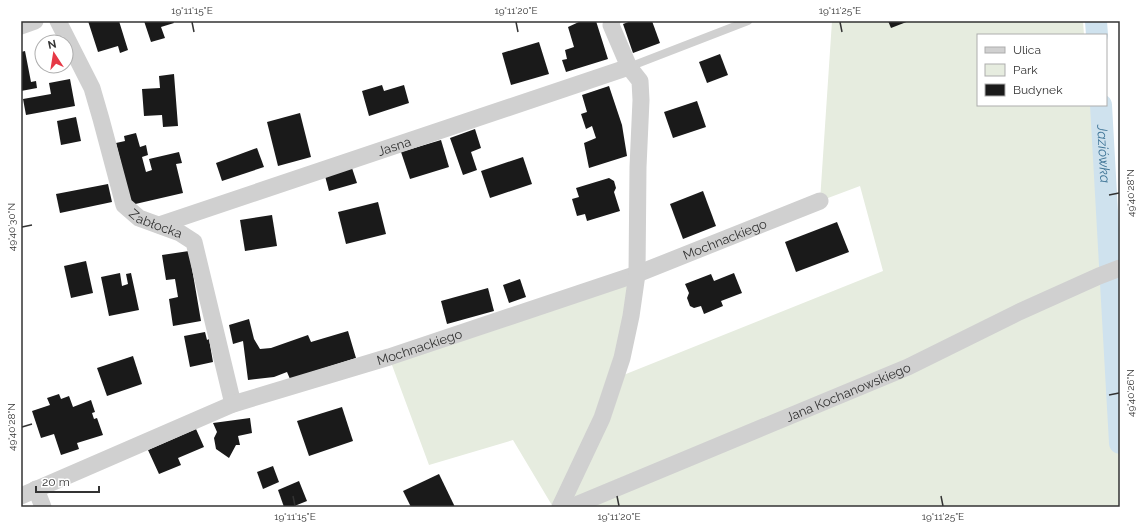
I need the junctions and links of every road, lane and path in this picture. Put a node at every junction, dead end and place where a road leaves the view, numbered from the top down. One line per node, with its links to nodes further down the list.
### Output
1 (35, 21): 5 (street)
2 (58, 21): 8 (street, Zabłocka)
3 (612, 21): 6 (street)
4 (748, 21): 6 (lane)
5 (21, 26)
6 (629, 67): 8 (street, Jasna); 10 (street)
7 (820, 201): 10 (street, Mochnackiego)
8 (159, 225): 11 (street, Zabłocka)
9 (1110, 271): 15 (street, Jana Kochanowskiego)
10 (637, 274): 11 (street, Mochnackiego); 14 (street)
11 (233, 404): 12 (street, Mochnackiego)
12 (28, 492): 13 (street)
13 (42, 507)
14 (560, 507)
15 (571, 507)

